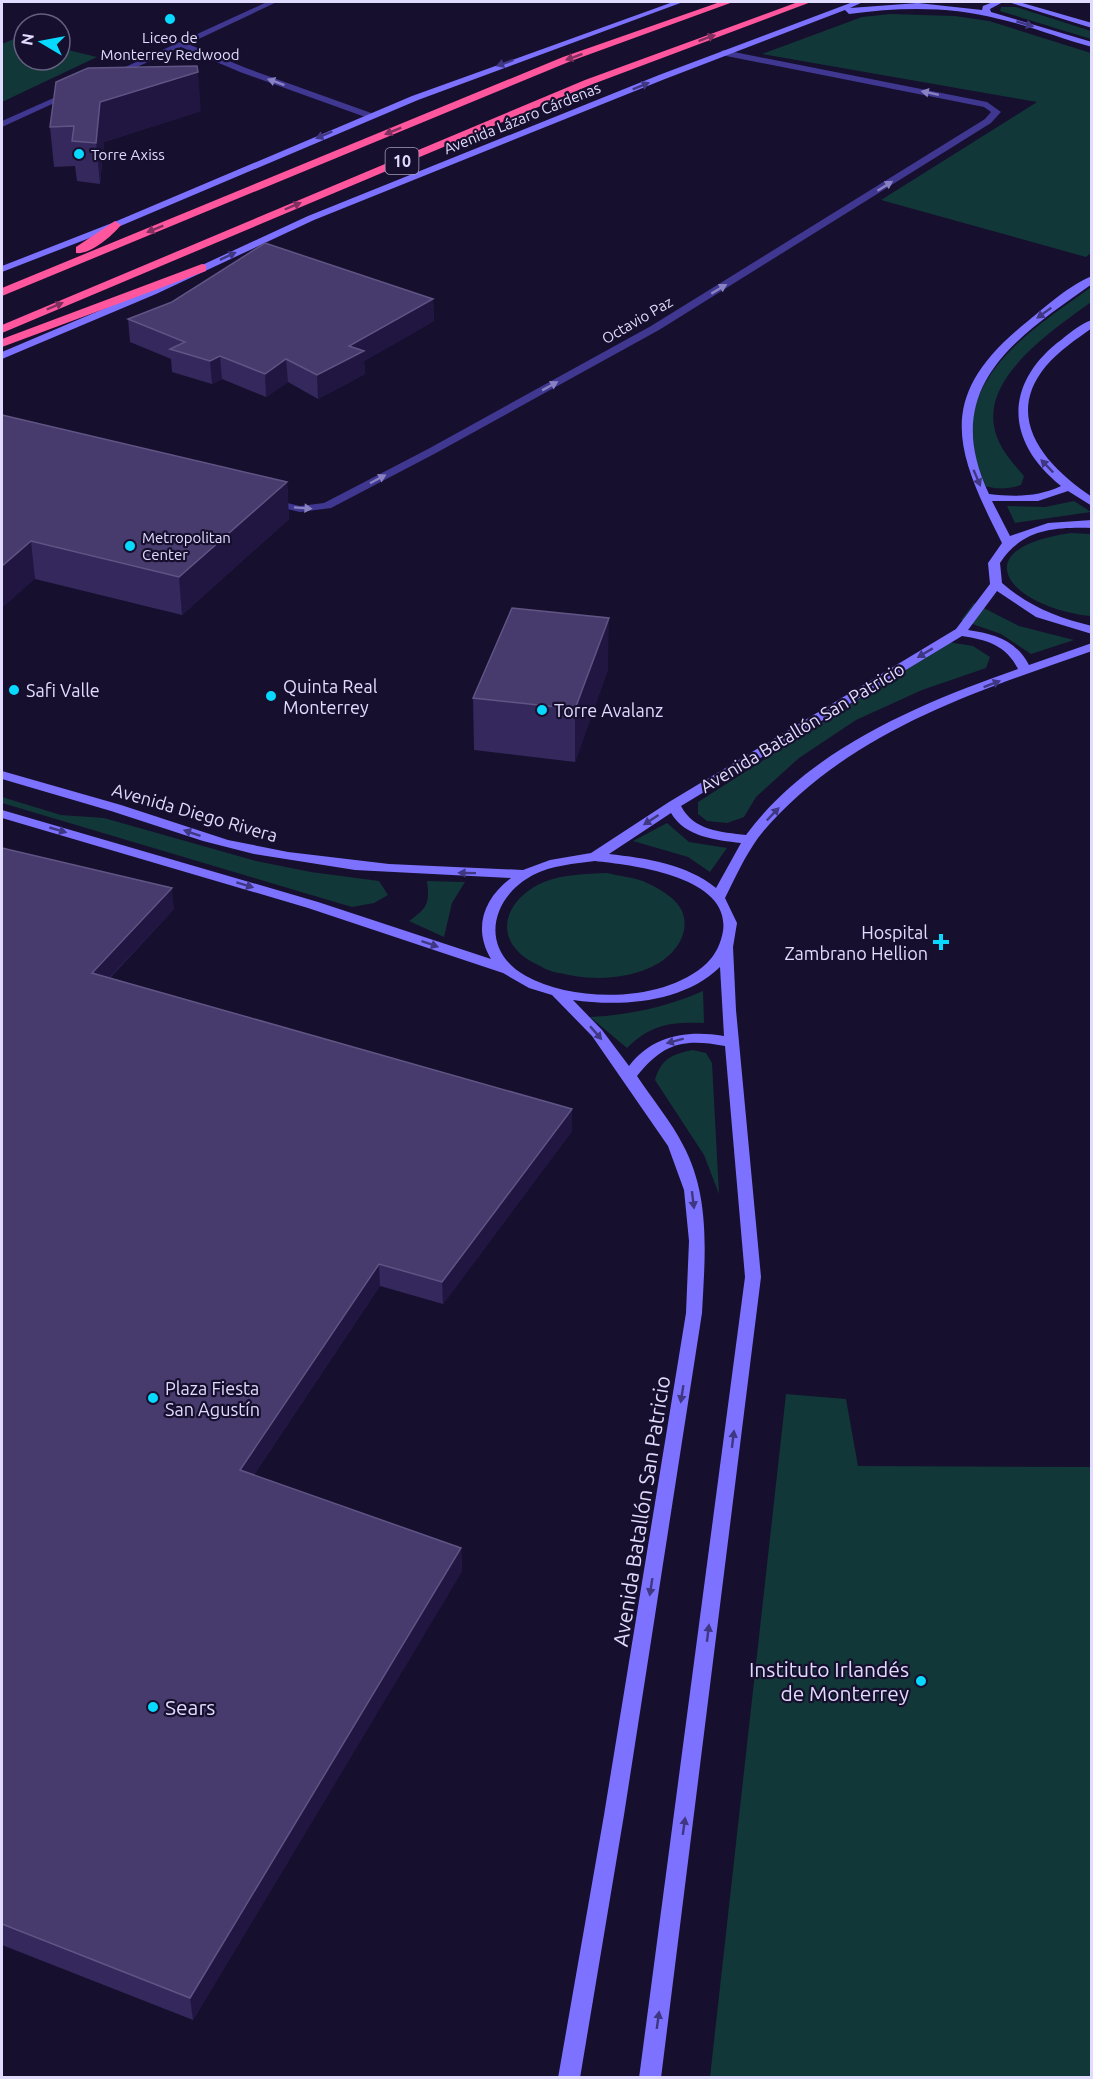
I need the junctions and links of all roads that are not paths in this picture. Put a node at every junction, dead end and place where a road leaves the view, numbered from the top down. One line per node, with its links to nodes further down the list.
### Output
1 (273, 2): 11 (street)
2 (679, 2): 16 (street, one-way to 16)
3 (728, 2): 23 (highway, 10, one-way to 23)
4 (806, 2): 25 (highway, Avenida Lázaro Cárdenas / 10, one-way to 4)
5 (860, 2): 9 (street, Avenida Lázaro Cárdenas)
6 (999, 2): 8 (street)
7 (1012, 2): 10 (street)
8 (987, 13): 9 (street); 12 (street, one-way to 12)
9 (822, 15): 13 (street, Avenida Lázaro Cárdenas)
10 (1092, 26)
11 (181, 44): 14 (street); 16 (street, one-way to 11)
12 (1092, 45)
13 (724, 53): 19 (street, Avenida Lázaro Cárdenas, one-way to 13); 30 (street, Octavio Paz, one-way to 13)
14 (107, 77)
15 (76, 92): 17 (street)
16 (371, 116): 18 (street, one-way to 18)
17 (2, 124)
18 (115, 225): 20 (street); 22 (highway)
19 (202, 268): 26 (highway); 27 (street, Avenida Lázaro Cárdenas)
20 (2, 269)
21 (1092, 279): 29 (street, one-way to 29)
22 (2, 287)
23 (2, 292)
24 (1092, 323): 28 (street, one-way to 24)
25 (2, 329)
26 (2, 343)
27 (2, 356)
28 (1068, 487): 29 (street); 31 (street)
29 (986, 497): 33 (street)
30 (253, 498)
31 (1092, 503)
32 (1092, 524): 33 (street)
33 (1008, 543): 34 (street)
34 (996, 584): 35 (street); 36 (street, Avenida Batallón San Patricio)
35 (1092, 630)
36 (960, 632): 38 (street); 40 (street, Avenida Batallón San Patricio, one-way to 40)
37 (1092, 647): 38 (street)
38 (1026, 671): 42 (street, one-way to 38)
39 (2, 775): 44 (street, Avenida Diego Rivera, one-way to 39)
40 (674, 805): 42 (street); 43 (street, Avenida Batallón San Patricio, one-way to 43)
41 (2, 813): 47 (street, one-way to 47)
42 (749, 840): 45 (street)
43 (595, 857): 44 (street); 45 (street)
44 (525, 874): 47 (street)
45 (718, 898): 46 (street)
46 (726, 948): 48 (street); 49 (street)
47 (508, 970): 48 (street)
48 (556, 992): 50 (street, Avenida Batallón San Patricio, one-way to 50)
49 (733, 1043): 50 (street, one-way to 50); 52 (street, one-way to 49)
50 (629, 1076): 51 (street, Avenida Batallón San Patricio, one-way to 51)
51 (568, 2078)
52 (650, 2078)

